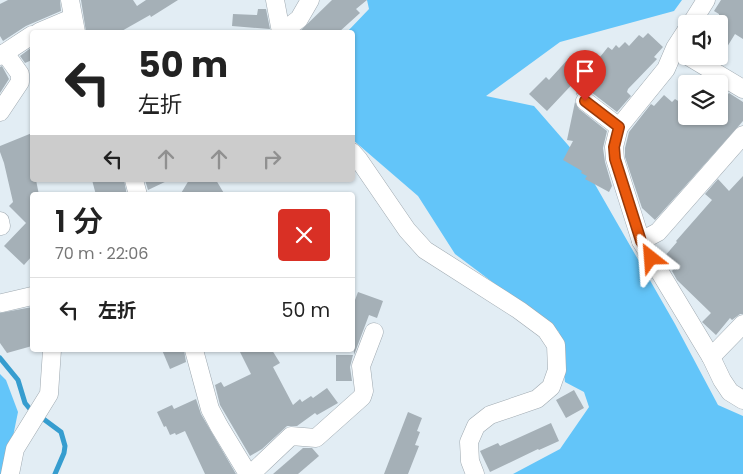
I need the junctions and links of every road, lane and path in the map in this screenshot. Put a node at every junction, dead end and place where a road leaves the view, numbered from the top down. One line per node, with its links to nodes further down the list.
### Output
1 (70, 0): 6 (street)
2 (275, 0): 8 (street)
3 (310, 0): 9 (street)
4 (706, 0): 5 (street)
5 (697, 15)
6 (74, 25): 7 (street)
7 (49, 30)
8 (282, 30)
9 (285, 30)
10 (30, 36): 11 (street)
11 (2, 55): 16 (street)
12 (678, 58): 17 (street)
13 (703, 65): 14 (street)
14 (743, 89)
15 (585, 101): 17 (street)
16 (0, 112)
17 (619, 127): 20 (street)
18 (743, 135): 20 (street)
19 (355, 155): 31 (street)
20 (641, 241): 27 (street)
21 (30, 296): 22 (street)
22 (2, 303)
23 (743, 324): 27 (street)
24 (374, 332): 30 (street)
25 (52, 352): 29 (street)
26 (195, 352): 30 (street)
27 (711, 357): 28 (street)
28 (743, 400)
29 (10, 474)
30 (250, 474)
31 (476, 474)

